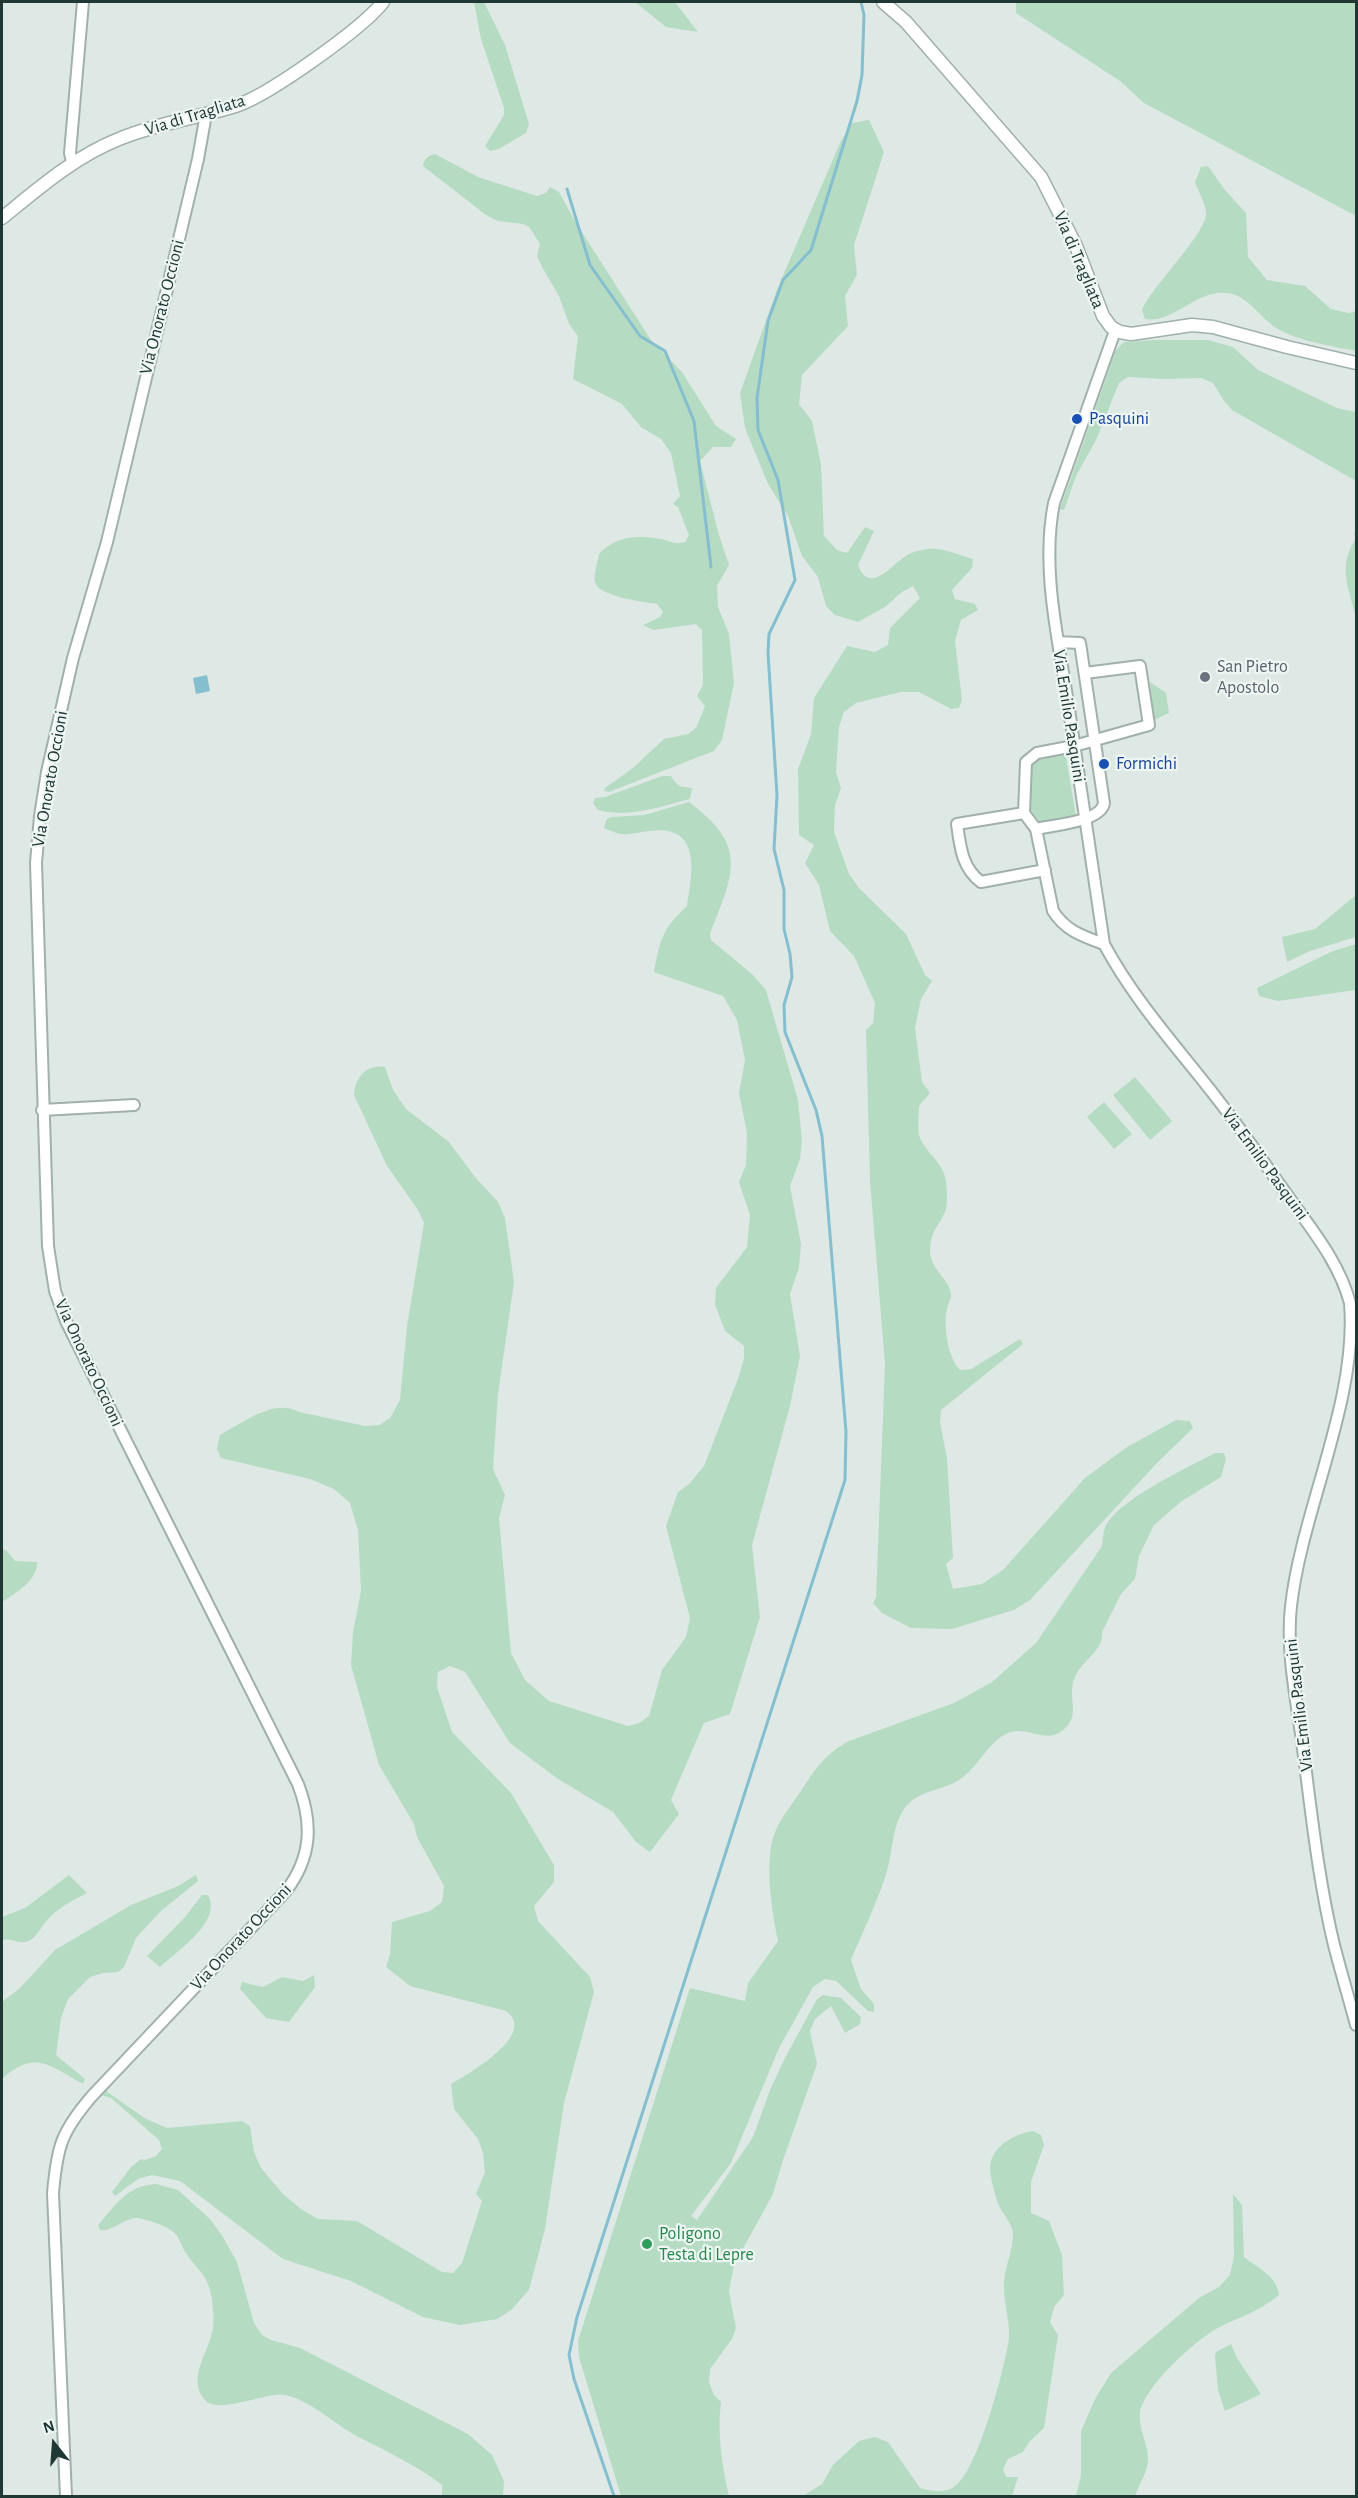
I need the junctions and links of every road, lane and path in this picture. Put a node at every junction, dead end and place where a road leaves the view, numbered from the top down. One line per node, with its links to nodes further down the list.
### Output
1 (83, 2): 5 (street)
2 (383, 2): 4 (street, Via di Tragliata)
3 (883, 2): 7 (street, Via di Tragliata)
4 (206, 114): 5 (street, Via di Tragliata); 19 (street, Via Onorato Occioni)
5 (72, 162): 6 (street, Via di Tragliata)
6 (2, 218)
7 (1115, 331): 8 (street); 9 (street, Via Emilio Pasquini)
8 (1356, 363)
9 (1058, 642): 10 (street); 12 (street, Via Emilio Pasquini)
10 (1085, 673): 11 (street); 11 (street)
11 (1096, 740): 12 (street); 14 (street)
12 (1074, 746): 13 (street); 14 (street, Via Emilio Pasquini)
13 (1024, 813): 15 (street); 16 (street)
14 (1085, 819): 15 (street); 17 (street, Via Emilio Pasquini)
15 (1036, 829): 16 (street)
16 (1045, 870): 17 (street)
17 (1104, 944): 20 (street, Via Emilio Pasquini)
18 (134, 1105): 19 (street)
19 (42, 1110): 22 (street, Via Onorato Occioni)
20 (1356, 1351): 21 (street, Via Emilio Pasquini)
21 (1356, 2025)
22 (66, 2496)

